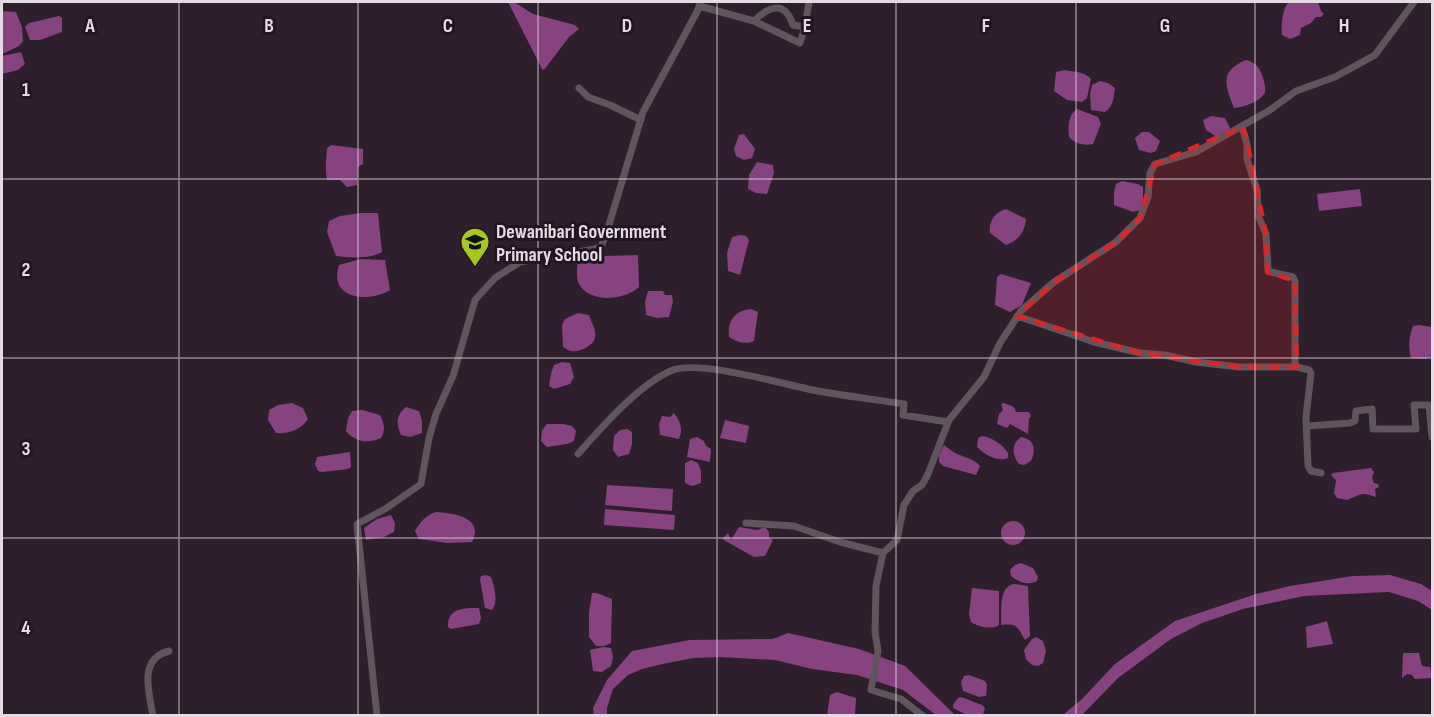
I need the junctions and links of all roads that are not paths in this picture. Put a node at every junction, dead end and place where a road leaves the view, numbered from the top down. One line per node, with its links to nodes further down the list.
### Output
1 (809, 2): 5 (street)
2 (1414, 2): 8 (street)
3 (699, 4): 4 (street); 7 (street)
4 (754, 21): 5 (street); 5 (street)
5 (804, 27)
6 (579, 88): 7 (street)
7 (641, 120): 19 (street)
8 (1242, 127): 9 (street); 10 (street)
9 (1017, 316): 10 (street); 11 (street)
10 (1297, 367): 12 (street)
11 (948, 422): 14 (street); 17 (street)
12 (1307, 426): 13 (street); 15 (street)
13 (1432, 437)
14 (578, 454)
15 (1321, 473)
16 (746, 523): 17 (street)
17 (883, 553): 21 (street)
18 (169, 651): 20 (street)
19 (378, 715)
20 (153, 716)
21 (923, 716)

